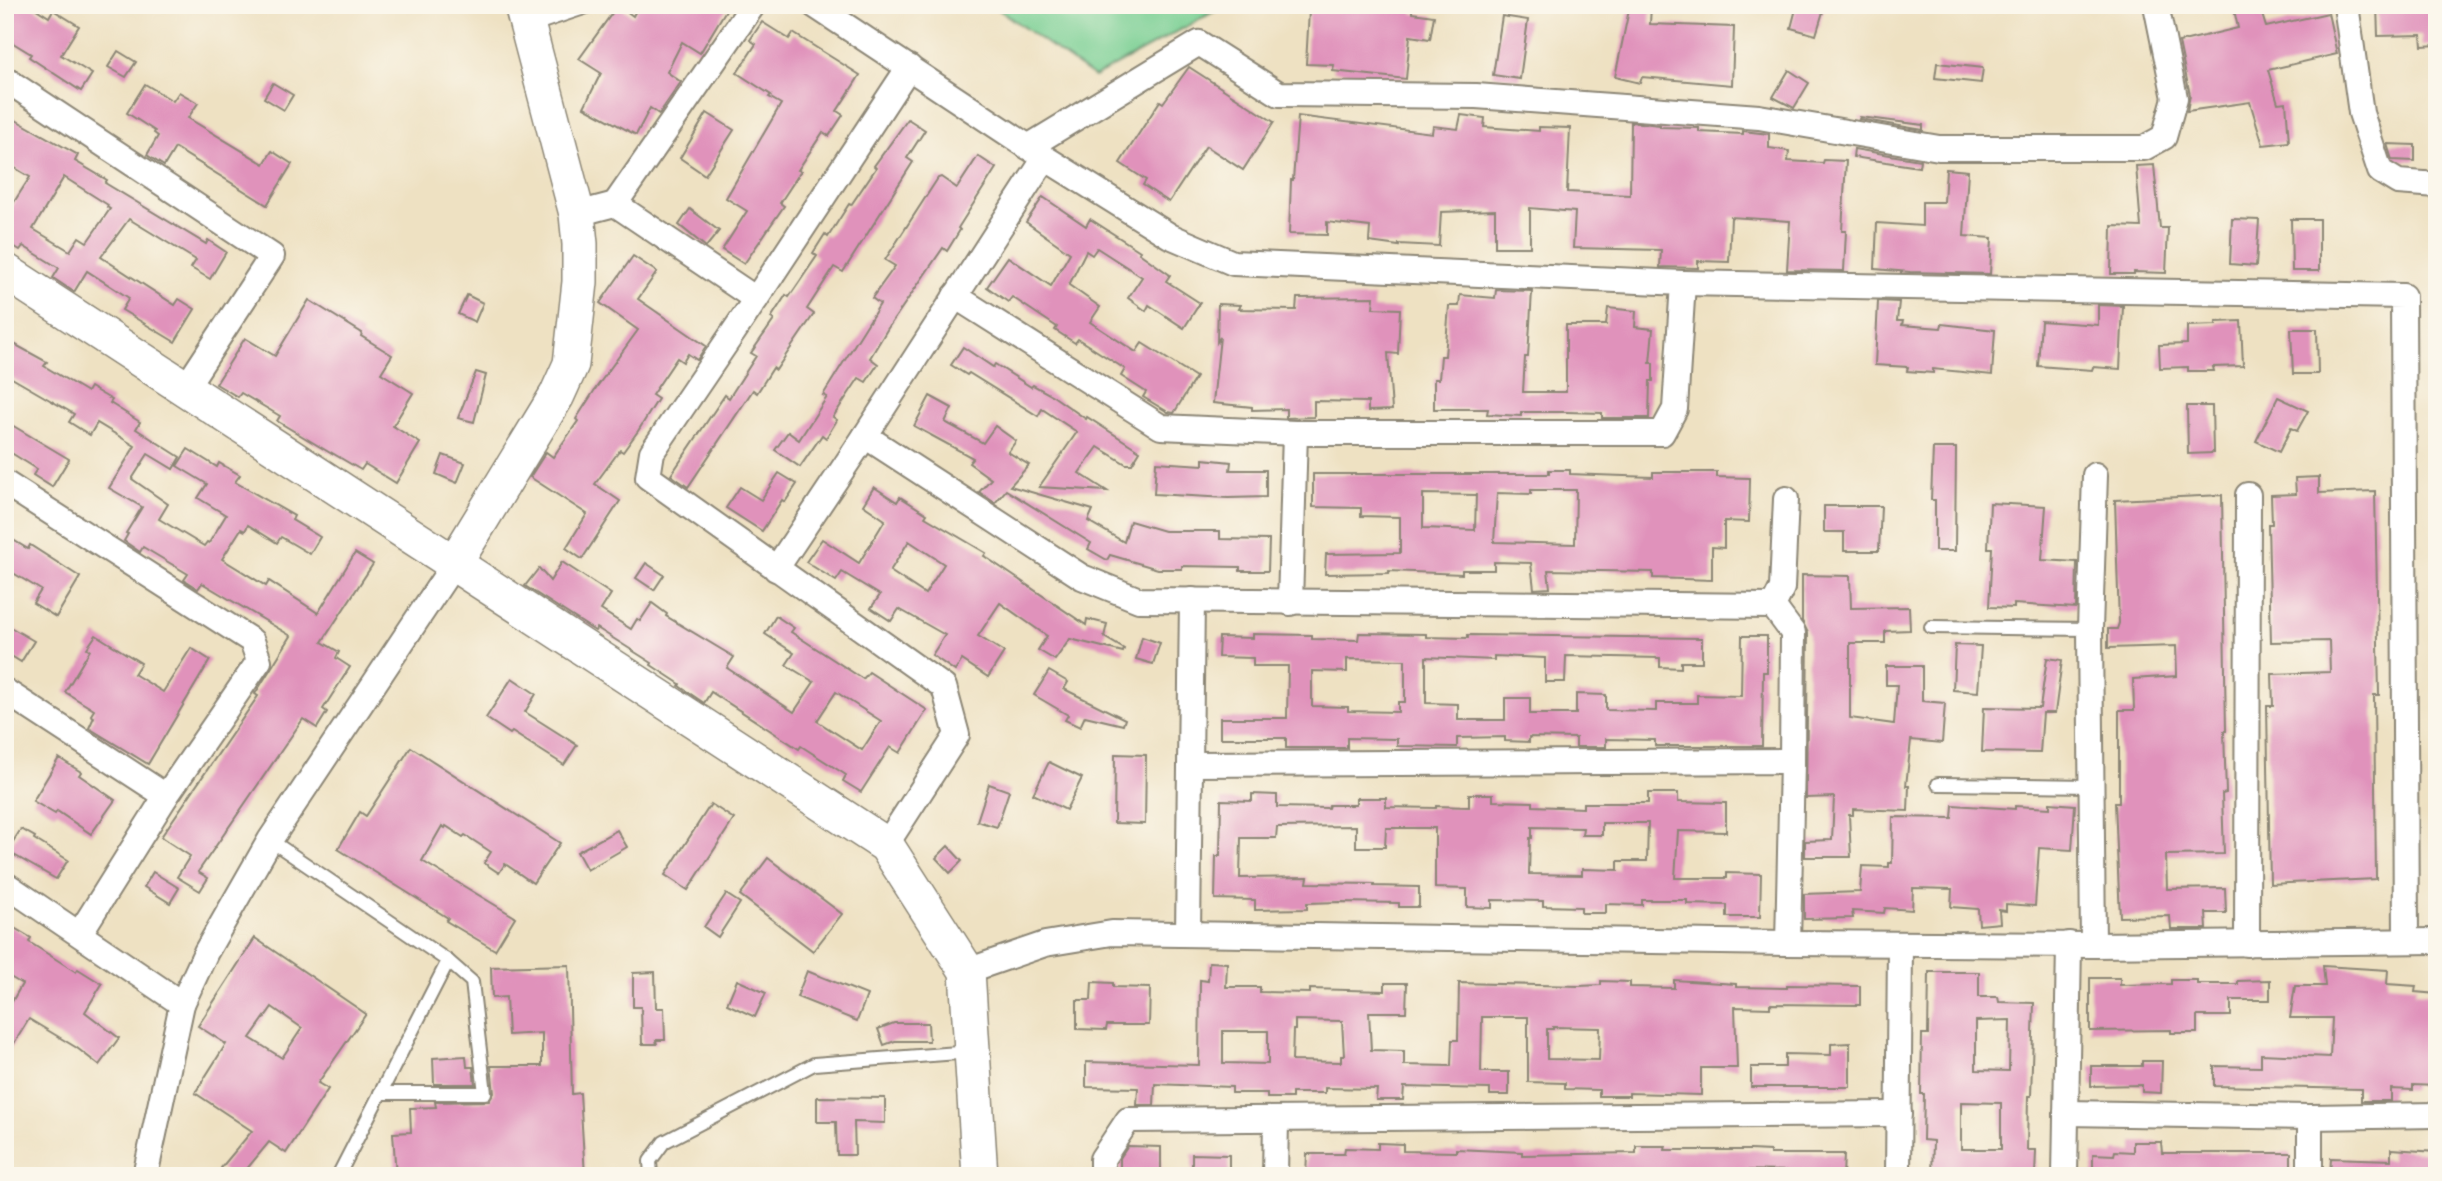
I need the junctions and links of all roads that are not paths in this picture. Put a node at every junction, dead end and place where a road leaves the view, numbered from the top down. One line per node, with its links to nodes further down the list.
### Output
1 (593, 5): 6 (lane)
2 (753, 5): 11 (street)
3 (814, 5): 7 (street)
4 (2156, 5): 9 (street)
5 (2346, 5): 10 (street)
6 (525, 16): 12 (street)
7 (909, 67): 9 (street); 16 (street)
8 (5, 79): 17 (street)
9 (1036, 153): 14 (street); 15 (street)
10 (2437, 185)
11 (615, 204): 12 (street); 16 (street)
12 (577, 214): 24 (street)
13 (5, 271): 17 (street)
14 (1683, 283): 18 (street); 42 (street)
15 (956, 296): 18 (street); 19 (street)
16 (756, 299): 25 (street)
17 (186, 387): 24 (street)
18 (1294, 433): 27 (street)
19 (865, 436): 25 (street); 26 (street)
20 (2095, 475): 30 (street)
21 (5, 483): 36 (street)
22 (2248, 495): 46 (street)
23 (1786, 499): 28 (street)
24 (454, 565): 37 (street); 38 (street)
25 (776, 569): 38 (street)
26 (1192, 600): 27 (street); 33 (street)
27 (1290, 603): 28 (street)
28 (1773, 606): 32 (street)
29 (1931, 627): 30 (lane)
30 (2090, 629): 35 (street)
31 (5, 691): 36 (street)
32 (1792, 761): 33 (street); 44 (street)
33 (1191, 764): 41 (street)
34 (1938, 784): 35 (lane)
35 (2091, 786): 47 (street)
36 (166, 796): 40 (street)
37 (270, 840): 48 (lane); 50 (street)
38 (886, 845): 49 (street)
39 (5, 884): 40 (street)
40 (80, 933): 50 (street)
41 (1188, 933): 44 (street); 49 (street)
42 (2406, 941): 43 (street); 46 (street)
43 (2437, 941)
44 (1788, 943): 45 (street)
45 (1900, 944): 47 (street); 54 (street)
46 (2247, 944): 47 (street)
47 (2081, 945): 53 (street)
48 (448, 961): 52 (lane); 52 (lane)
49 (967, 971): 51 (street)
50 (181, 1004): 58 (street)
51 (971, 1052): 60 (lane); 61 (street)
52 (380, 1093): 59 (lane)
53 (2066, 1113): 56 (street); 65 (street)
54 (1899, 1114): 57 (street); 64 (street)
55 (2437, 1115): 56 (street)
56 (2311, 1117): 66 (street)
57 (1276, 1119): 62 (street); 63 (street)
58 (145, 1176)
59 (338, 1176)
60 (650, 1176)
61 (980, 1176)
62 (1102, 1176)
63 (1275, 1176)
64 (1898, 1176)
65 (2065, 1176)
66 (2310, 1176)

